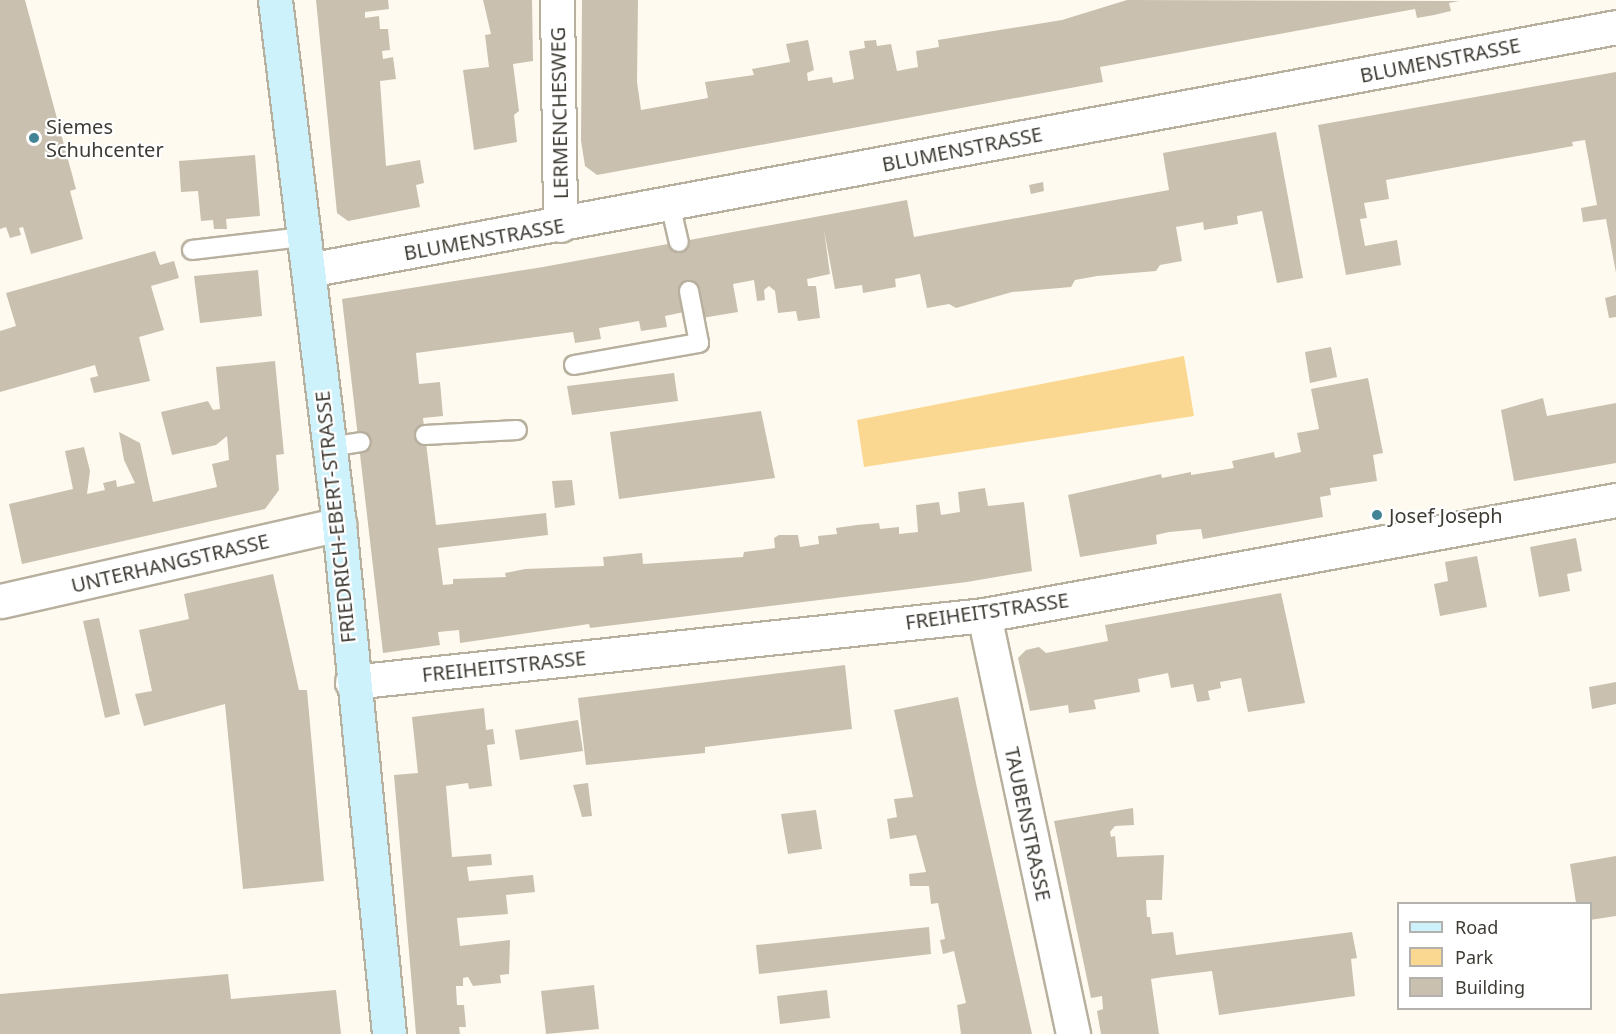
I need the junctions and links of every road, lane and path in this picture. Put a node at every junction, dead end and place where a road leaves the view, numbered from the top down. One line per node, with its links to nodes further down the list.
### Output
1 (275, 0): 6 (main road, FRIEDRICH-EBERT-STRASSE)
2 (557, 0): 5 (street, LERMENCHESWEG)
3 (1616, 27): 4 (street, BLUMENSTRASSE)
4 (670, 204): 5 (street, BLUMENSTRASSE); 7 (lane)
5 (560, 225): 9 (street, BLUMENSTRASSE)
6 (303, 237): 8 (lane); 9 (main road, FRIEDRICH-EBERT-STRASSE)
7 (679, 242)
8 (192, 250)
9 (308, 270): 15 (main road, FRIEDRICH-EBERT-STRASSE)
10 (688, 291): 11 (lane)
11 (574, 365)
12 (517, 430): 13 (lane)
13 (425, 435)
14 (1616, 500): 17 (street, FREIHEITSTRASSE)
15 (339, 524): 16 (street, UNTERHANGSTRASSE); 18 (main road, FRIEDRICH-EBERT-STRASSE)
16 (1, 601)
17 (984, 615): 18 (street, FREIHEITSTRASSE); 20 (street, TAUBENSTRASSE)
18 (352, 682): 19 (main road, FRIEDRICH-EBERT-STRASSE)
19 (389, 1034)
20 (1073, 1034)

